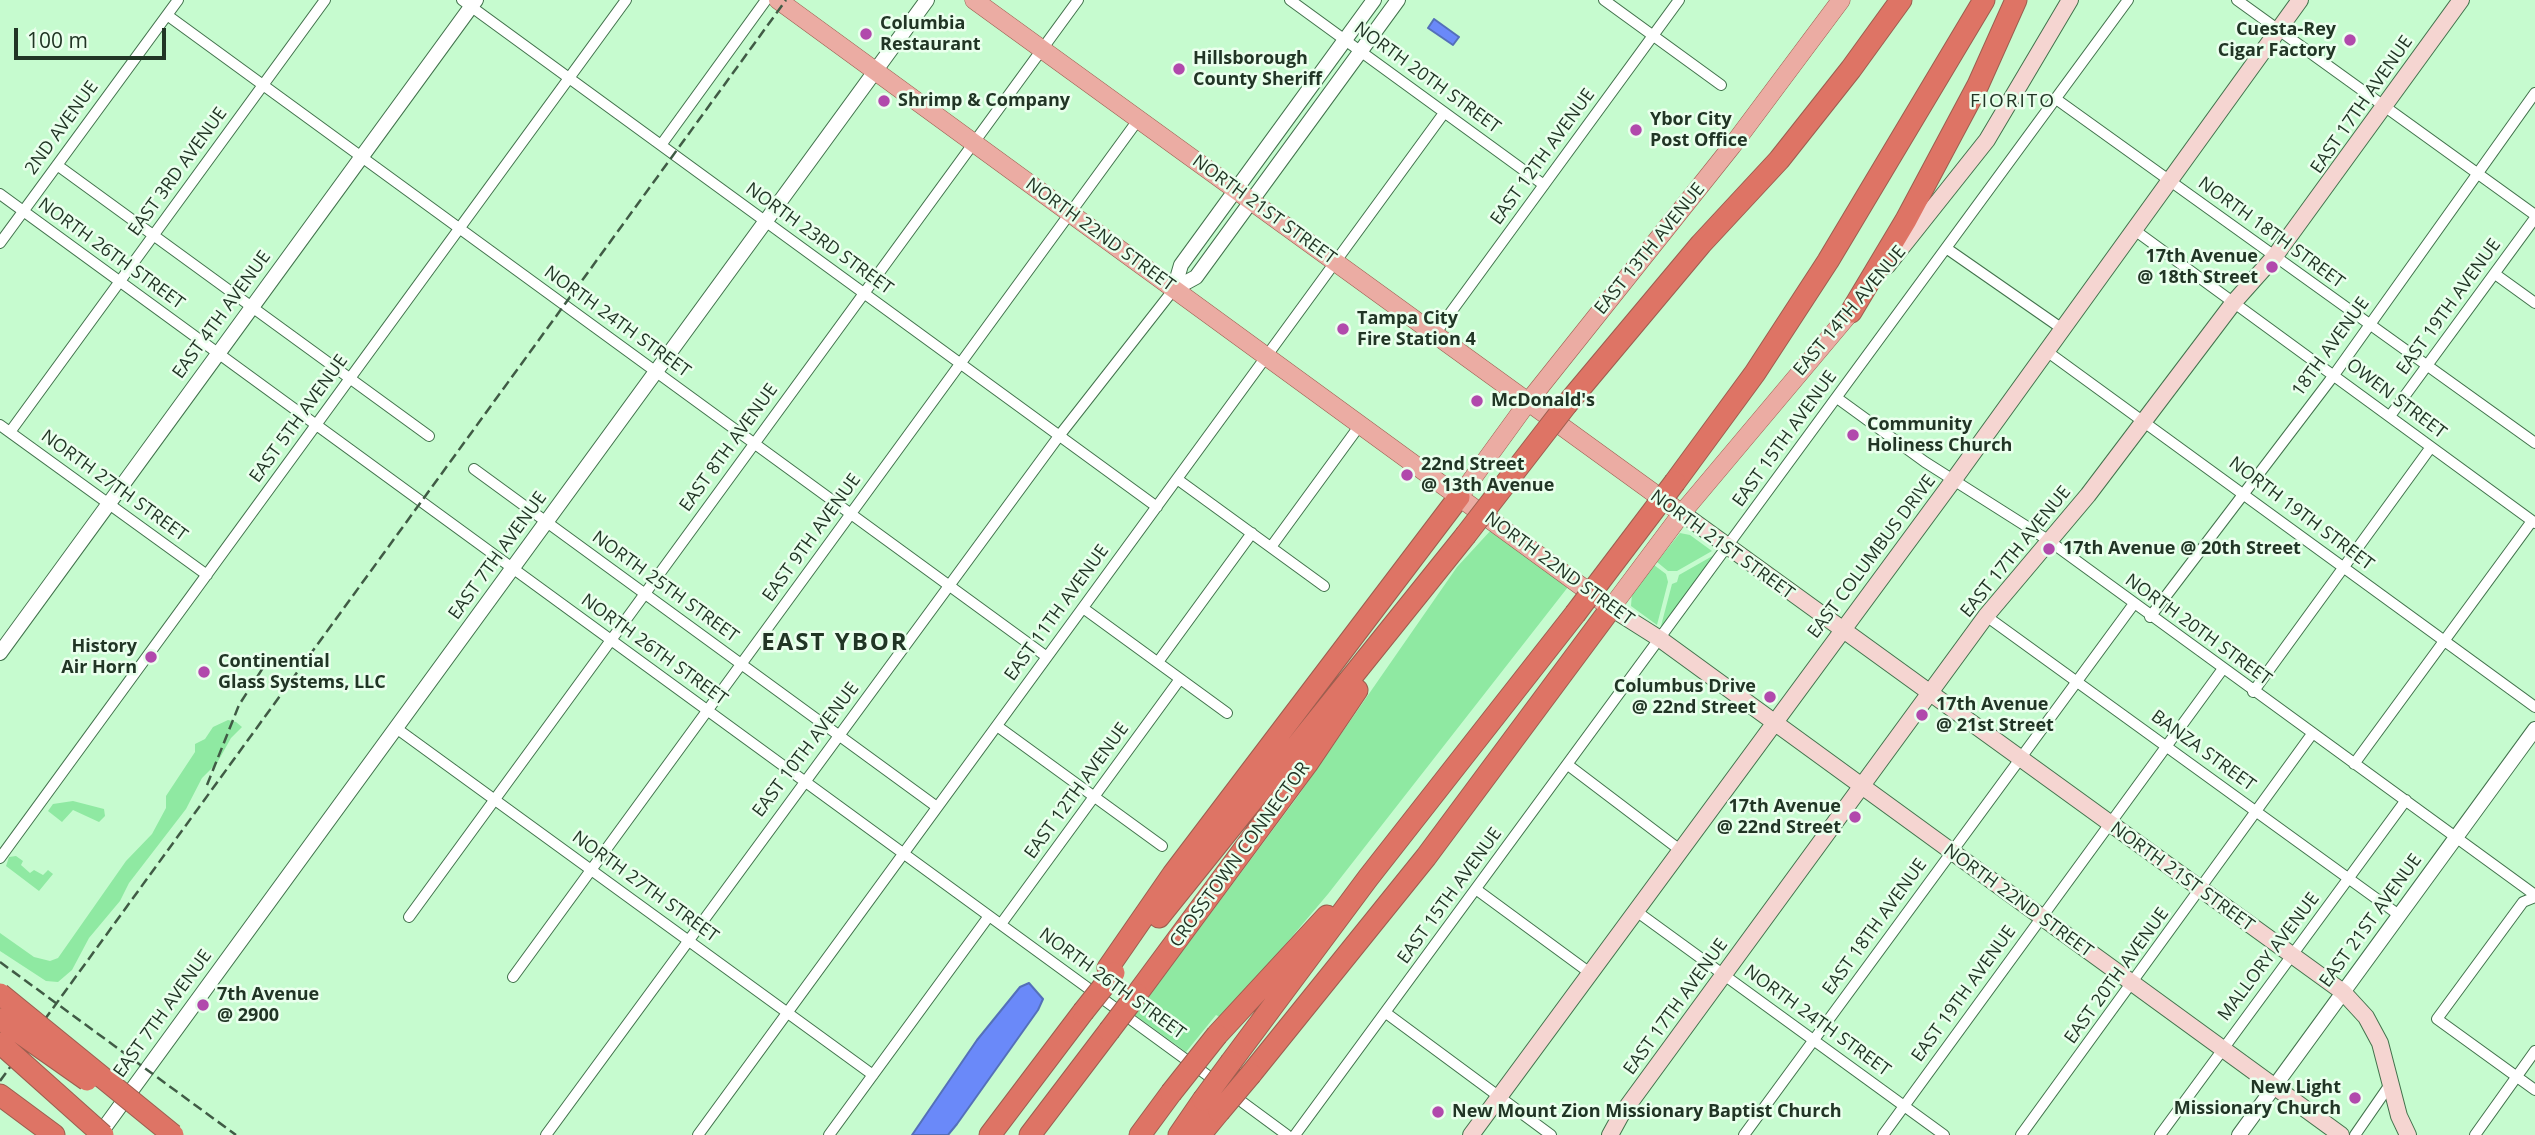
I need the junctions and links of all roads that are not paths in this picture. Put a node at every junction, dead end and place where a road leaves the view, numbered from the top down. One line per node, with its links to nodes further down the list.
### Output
1 (177, 0): 24 (street, 2ND AVENUE)
2 (325, 0): 32 (street, EAST 3RD AVENUE)
3 (626, 0): 31 (street, EAST 5TH AVENUE)
4 (766, 0): 40 (street)
5 (778, 0): 30 (main road, NORTH 22ND STREET)
6 (927, 0): 30 (street, EAST 7TH AVENUE)
7 (974, 0): 28 (main road, NORTH 21ST STREET)
8 (1078, 0): 28 (street, EAST 8TH AVENUE)
9 (1290, 0): 27 (street, NORTH 20TH STREET)
10 (1374, 0): 27 (street)
11 (1398, 0): 29 (street)
12 (1604, 0): 26 (street)
13 (1679, 0): 26 (street, EAST 12TH AVENUE)
14 (1841, 0): 76 (main road, EAST 13TH AVENUE)
15 (1901, 0): 109 (highway, bridge)
16 (1984, 0): 162 (highway, bridge)
17 (2016, 0): 67 (highway)
18 (2070, 0): 67 (main road, EAST 14TH AVENUE)
19 (2128, 0): 35 (street, EAST 15TH AVENUE)
20 (2237, 0): 25 (street)
21 (2300, 0): 25 (main road, EAST COLUMBUS DRIVE)
22 (2461, 0): 36 (main road, EAST 17TH AVENUE)
23 (470, 2): 31 (street, NORTH 23RD STREET); 41 (street, EAST 4TH AVENUE)
24 (166, 15): 32 (street, NORTH 24TH STREET); 42 (street, 2ND AVENUE)
25 (2278, 30): 36 (street); 44 (main road, EAST COLUMBUS DRIVE)
26 (1653, 36): 33 (street); 45 (street, EAST 12TH AVENUE)
27 (1345, 40): 29 (street, NORTH 20TH STREET); 46 (street)
28 (1042, 49): 38 (main road, NORTH 21ST STREET); 39 (street, EAST 8TH AVENUE)
29 (1360, 51): 37 (street, NORTH 20TH STREET); 48 (street)
30 (875, 71): 39 (main road, NORTH 22ND STREET); 52 (street, EAST 7TH AVENUE)
31 (569, 78): 40 (street, NORTH 23RD STREET); 53 (street, EAST 5TH AVENUE)
32 (263, 85): 41 (street, NORTH 24TH STREET); 55 (street, EAST 3RD AVENUE)
33 (1721, 85)
34 (2535, 93): 43 (street, 18TH AVENUE)
35 (2056, 99): 44 (street, NORTH 18TH STREET); 57 (street, EAST 15TH AVENUE)
36 (2384, 107): 43 (street); 58 (main road, EAST 17TH AVENUE)
37 (1444, 113): 45 (street, NORTH 20TH STREET); 59 (street, EAST 11TH AVENUE)
38 (1138, 120): 46 (main road, NORTH 21ST STREET); 50 (street, EAST 9TH AVENUE)
39 (973, 143): 50 (main road, NORTH 22ND STREET); 63 (street, EAST 8TH AVENUE)
40 (661, 145): 52 (street, NORTH 23RD STREET)
41 (361, 157): 53 (street, NORTH 24TH STREET); 66 (street, EAST 4TH AVENUE)
42 (57, 165): 49 (street, 2ND AVENUE); 55 (street)
43 (2477, 174): 51 (street); 68 (street, 18TH AVENUE)
44 (2169, 180): 54 (main road, EAST COLUMBUS DRIVE); 58 (street, NORTH 18TH STREET)
45 (1544, 185): 70 (street, EAST 12TH AVENUE)
46 (1235, 191): 48 (main road, NORTH 21ST STREET); 62 (street)
47 (0, 194): 49 (street, NORTH 26TH STREET)
48 (1251, 202): 59 (main road, NORTH 21ST STREET); 62 (street)
49 (23, 211): 56 (street, 2ND AVENUE); 61 (street, NORTH 26TH STREET)
50 (1070, 214): 62 (main road, NORTH 22ND STREET); 74 (street, EAST 9TH AVENUE)
51 (2535, 217): 60 (street, EAST 19TH AVENUE)
52 (765, 222): 63 (street, NORTH 23RD STREET); 77 (street, EAST 7TH AVENUE)
53 (459, 229): 77 (street, NORTH 24TH STREET); 80 (street, EAST 5TH AVENUE)
54 (2133, 229): 64 (street, OWEN STREET); 69 (main road, EAST COLUMBUS DRIVE)
55 (153, 235): 61 (street, EAST 3RD AVENUE); 66 (street)
56 (0, 243)
57 (1946, 248): 69 (street); 81 (street, EAST 15TH AVENUE)
58 (2275, 256): 64 (main road, EAST 17TH AVENUE); 68 (street, NORTH 18TH STREET)
59 (1336, 261): 70 (main road, NORTH 21ST STREET); 73 (street, EAST 11TH AVENUE)
60 (2495, 274): 65 (street); 75 (street, EAST 19TH AVENUE)
61 (120, 281): 72 (street, NORTH 26TH STREET); 88 (street, EAST 3RD AVENUE)
62 (1174, 289): 73 (main road, NORTH 22ND STREET); 90 (street, EAST 10TH AVENUE)
63 (864, 293): 74 (street, NORTH 23RD STREET); 92 (street, EAST 8TH AVENUE)
64 (2234, 302): 79 (street, OWEN STREET); 84 (main road, EAST 17TH AVENUE)
65 (2535, 303)
66 (252, 307): 72 (street, EAST 4TH AVENUE); 80 (street)
67 (1851, 312): 101 (main road, EAST 14TH AVENUE)
68 (2368, 325): 75 (street, NORTH 18TH STREET); 79 (street, 18TH AVENUE)
69 (2061, 328): 71 (main road, EAST COLUMBUS DRIVE)
70 (1435, 334): 78 (main road, NORTH 21ST STREET)
71 (2045, 350): 84 (street, NORTH 19TH STREET); 95 (main road, EAST COLUMBUS DRIVE)
72 (218, 353): 86 (street, NORTH 26TH STREET); 99 (street, EAST 4TH AVENUE)
73 (1266, 357): 87 (main road, NORTH 22ND STREET); 96 (street, EAST 11TH AVENUE)
74 (960, 364): 90 (street, NORTH 23RD STREET); 102 (street, EAST 9TH AVENUE)
75 (2427, 366): 83 (street, EAST 19TH AVENUE); 91 (street, NORTH 18TH STREET)
76 (1553, 371): 78 (main road); 82 (main road, EAST 13TH AVENUE)
77 (656, 372): 92 (street, NORTH 24TH STREET); 103 (street, EAST 7TH AVENUE)
78 (1488, 372): 82 (main road, NORTH 21ST STREET)
79 (2334, 374): 83 (street, OWEN STREET); 97 (street, 18TH AVENUE)
80 (350, 379): 86 (street, EAST 5TH AVENUE); 89 (street)
81 (1837, 398): 95 (street, NORTH 20TH STREET); 108 (street, EAST 15TH AVENUE)
82 (1528, 402): 98 (main road, EAST 13TH AVENUE); 101 (main road, NORTH 21ST STREET)
83 (2390, 416): 93 (street, OWEN STREET)
84 (2145, 422): 97 (street, NORTH 19TH STREET); 106 (main road, EAST 17TH AVENUE)
85 (0, 425): 88 (street, NORTH 27TH STREET)
86 (316, 425): 110 (street, NORTH 26TH STREET); 112 (street, EAST 5TH AVENUE)
87 (1360, 425): 98 (main road, NORTH 22ND STREET); 107 (street)
88 (10, 432): 99 (street, NORTH 27TH STREET)
89 (429, 436)
90 (1059, 436): 100 (street, NORTH 23RD STREET); 113 (street, EAST 10TH AVENUE)
91 (2535, 443)
92 (754, 444): 102 (street, NORTH 24TH STREET); 115 (street, EAST 8TH AVENUE)
93 (2431, 447): 104 (street, OWEN STREET); 111 (street)
94 (474, 469): 103 (street, NORTH 25TH STREET)
95 (1955, 478): 106 (street, NORTH 20TH STREET); 121 (main road, EAST COLUMBUS DRIVE)
96 (1177, 479): 100 (street, EAST 11TH AVENUE); 105 (street)
97 (2244, 493): 111 (street, NORTH 19TH STREET); 120 (street, 18TH AVENUE)
98 (1459, 497): 118 (main road, NORTH 22ND STREET); 175 (highway)
99 (108, 504): 112 (street, NORTH 27TH STREET); 125 (street, EAST 4TH AVENUE)
100 (1157, 507): 117 (street, EAST 11TH AVENUE)
101 (1682, 513): 108 (main road, NORTH 21ST STREET); 118 (main road, EAST 14TH AVENUE)
102 (851, 514): 113 (street, NORTH 24TH STREET); 128 (street, EAST 9TH AVENUE)
103 (546, 522): 110 (street, EAST 7TH AVENUE); 115 (street, NORTH 25TH STREET)
104 (2533, 522): 124 (street)
105 (1252, 533): 107 (street); 127 (street)
106 (2048, 540): 116 (street, NORTH 20TH STREET); 119 (main road, EAST 17TH AVENUE)
107 (1270, 547): 114 (street)
108 (1726, 548): 121 (main road, NORTH 21ST STREET); 122 (street, EAST 15TH AVENUE)
109 (1440, 567): 175 (highway); 208 (highway, CROSSTOWN CONNECTOR, bridge)
110 (513, 568): 123 (street, NORTH 26TH STREET); 139 (street, EAST 7TH AVENUE)
111 (2343, 568): 124 (street, NORTH 19TH STREET); 132 (street)
112 (206, 575): 160 (street, EAST 5TH AVENUE)
113 (949, 586): 126 (street, NORTH 24TH STREET); 142 (street, EAST 10TH AVENUE)
114 (1324, 586)
115 (644, 594): 123 (street, EAST 8TH AVENUE); 128 (street, NORTH 25TH STREET)
116 (2133, 606): 120 (street, NORTH 20TH STREET); 131 (street, EAST 18TH AVENUE)
117 (1083, 608): 126 (street, EAST 11TH AVENUE); 127 (street)
118 (1612, 608): 122 (main road, NORTH 22ND STREET); 198 (highway, bridge)
119 (1986, 616): 131 (street, BANZA STREET); 133 (main road, EAST 17TH AVENUE)
120 (2150, 617): 129 (street, NORTH 20TH STREET)
121 (1841, 631): 133 (main road, NORTH 21ST STREET); 137 (main road, EAST COLUMBUS DRIVE)
122 (1660, 639): 137 (main road, NORTH 22ND STREET); 146 (street, EAST 15TH AVENUE)
123 (611, 640): 135 (street, NORTH 26TH STREET); 150 (street, EAST 8TH AVENUE)
124 (2443, 641): 134 (street, NORTH 19TH STREET); 145 (street)
125 (0, 653)
126 (1047, 657): 138 (street, EAST 11TH AVENUE)
127 (1158, 662): 130 (street)
128 (741, 664): 135 (street, EAST 9TH AVENUE); 142 (street, NORTH 25TH STREET)
129 (2222, 670): 132 (street, NORTH 20TH STREET); 143 (street, EAST 19TH AVENUE)
130 (1180, 679): 136 (street); 149 (street, EAST 12TH AVENUE)
131 (2077, 681): 143 (street, BANZA STREET); 144 (street, EAST 18TH AVENUE)
132 (2253, 692): 141 (street, NORTH 20TH STREET)
133 (1930, 695): 144 (main road, NORTH 21ST STREET); 148 (main road, EAST 17TH AVENUE)
134 (2535, 707)
135 (708, 710): 147 (street, NORTH 26TH STREET); 161 (street, EAST 9TH AVENUE)
136 (1227, 713)
137 (1774, 724): 148 (main road, NORTH 22ND STREET); 157 (main road, EAST COLUMBUS DRIVE)
138 (997, 726): 149 (street); 152 (street, EAST 11TH AVENUE)
139 (396, 728): 150 (street, NORTH 27TH STREET); 201 (street, EAST 7TH AVENUE)
140 (2535, 729): 155 (street, EAST 21ST AVENUE)
141 (2312, 734): 145 (street, NORTH 20TH STREET); 153 (street, EAST 20TH AVENUE)
142 (839, 735): 147 (street, EAST 10TH AVENUE); 152 (street, NORTH 25TH STREET)
143 (2167, 747): 153 (street, BANZA STREET); 154 (street, EAST 19TH AVENUE)
144 (2020, 760): 154 (main road, NORTH 21ST STREET); 159 (street, EAST 18TH AVENUE)
145 (2354, 764): 151 (street, NORTH 20TH STREET)
146 (1568, 765): 157 (street); 164 (street, EAST 15TH AVENUE)
147 (804, 781): 158 (street, NORTH 26TH STREET); 173 (street, EAST 10TH AVENUE)
148 (1861, 788): 159 (main road, NORTH 22ND STREET); 177 (main road, EAST 17TH AVENUE)
149 (1094, 797): 156 (street); 172 (street, EAST 12TH AVENUE)
150 (495, 799): 161 (street, NORTH 27TH STREET); 170 (street, EAST 8TH AVENUE)
151 (2406, 800): 155 (street, NORTH 20TH STREET); 163 (street, MALLORY AVENUE)
152 (937, 807): 158 (street, EAST 11TH AVENUE)
153 (2258, 813): 163 (street, BANZA STREET); 165 (street, EAST 20TH AVENUE)
154 (2110, 825): 165 (main road, NORTH 21ST STREET); 171 (street, EAST 19TH AVENUE)
155 (2456, 837): 166 (street, NORTH 20TH STREET); 168 (street, EAST 21ST AVENUE)
156 (1162, 846)
157 (1680, 850): 167 (main road, EAST COLUMBUS DRIVE)
158 (904, 853): 169 (street, NORTH 26TH STREET); 182 (street, EAST 11TH AVENUE)
159 (1951, 853): 171 (main road, NORTH 22ND STREET); 185 (street, EAST 18TH AVENUE)
160 (0, 858)
161 (591, 870): 173 (street, NORTH 27TH STREET); 178 (street, EAST 9TH AVENUE)
162 (1368, 878): 198 (highway, bridge); 209 (highway, bridge)
163 (2349, 878): 168 (street, BANZA STREET); 174 (street, MALLORY AVENUE)
164 (1477, 890): 176 (street); 183 (street, EAST 15TH AVENUE)
165 (2201, 891): 174 (main road, NORTH 21ST STREET); 179 (street, EAST 20TH AVENUE)
166 (2535, 896): 191 (street)
167 (1636, 911): 176 (main road, EAST COLUMBUS DRIVE); 177 (street, NORTH 24TH STREET)
168 (2399, 915): 180 (street, EAST 21ST AVENUE)
169 (989, 916): 172 (street, NORTH 26TH STREET); 190 (street)
170 (409, 917)
171 (2041, 918): 179 (main road, NORTH 22ND STREET); 199 (street, EAST 19TH AVENUE)
172 (1001, 925): 212 (street, NORTH 26TH STREET)
173 (687, 940): 182 (street, NORTH 27TH STREET); 204 (street, EAST 10TH AVENUE)
174 (2291, 956): 180 (main road, NORTH 21ST STREET); 187 (street, MALLORY AVENUE)
175 (1111, 970): 207 (highway, bridge)
176 (1590, 973): 196 (main road, EAST COLUMBUS DRIVE)
177 (1723, 975): 185 (street, NORTH 24TH STREET); 216 (main road, EAST 17TH AVENUE)
178 (513, 977)
179 (2132, 984): 187 (main road, NORTH 22ND STREET); 220 (street, EAST 20TH AVENUE)
180 (2343, 992): 192 (main road, NORTH 21ST STREET); 193 (street, EAST 21ST AVENUE)
181 (0, 994): 203 (highway, bridge)
182 (788, 1013): 190 (street, NORTH 27TH STREET); 205 (street, EAST 11TH AVENUE)
183 (1386, 1013): 196 (street); 213 (street, EAST 15TH AVENUE)
184 (0, 1019): 202 (highway, bridge)
185 (1813, 1040): 199 (street, NORTH 24TH STREET); 217 (street, EAST 18TH AVENUE)
186 (0, 1042): 201 (highway, bridge)
187 (2221, 1050): 193 (main road, NORTH 22ND STREET); 221 (street, MALLORY AVENUE)
188 (2535, 1051): 191 (street)
189 (0, 1060): 201 (highway, bridge)
190 (873, 1075): 206 (street)
191 (2516, 1076): 194 (street); 226 (street)
192 (2390, 1083): 224 (street); 225 (main road, NORTH 21ST STREET)
193 (2274, 1087): 222 (street, EAST 21ST AVENUE); 223 (main road, NORTH 22ND STREET)
194 (2535, 1090)
195 (0, 1095): 200 (highway)
196 (1499, 1097): 214 (main road, EAST COLUMBUS DRIVE); 215 (street)
197 (0, 1102): 200 (highway)
198 (1211, 1106): 210 (highway); 211 (highway)
199 (1904, 1106): 218 (street, EAST 19TH AVENUE); 219 (street, NORTH 24TH STREET)
200 (53, 1135)
201 (101, 1135)
202 (166, 1135)
203 (173, 1135)
204 (546, 1135)
205 (698, 1135)
206 (829, 1135)
207 (989, 1135)
208 (1030, 1135)
209 (1140, 1135)
210 (1179, 1135)
211 (1200, 1135)
212 (1287, 1135)
213 (1296, 1135)
214 (1471, 1135)
215 (1551, 1135)
216 (1610, 1135)
217 (1744, 1135)
218 (1882, 1135)
219 (1944, 1135)
220 (2021, 1135)
221 (2160, 1135)
222 (2239, 1135)
223 (2341, 1135)
224 (2356, 1135)
225 (2408, 1135)
226 (2475, 1135)

